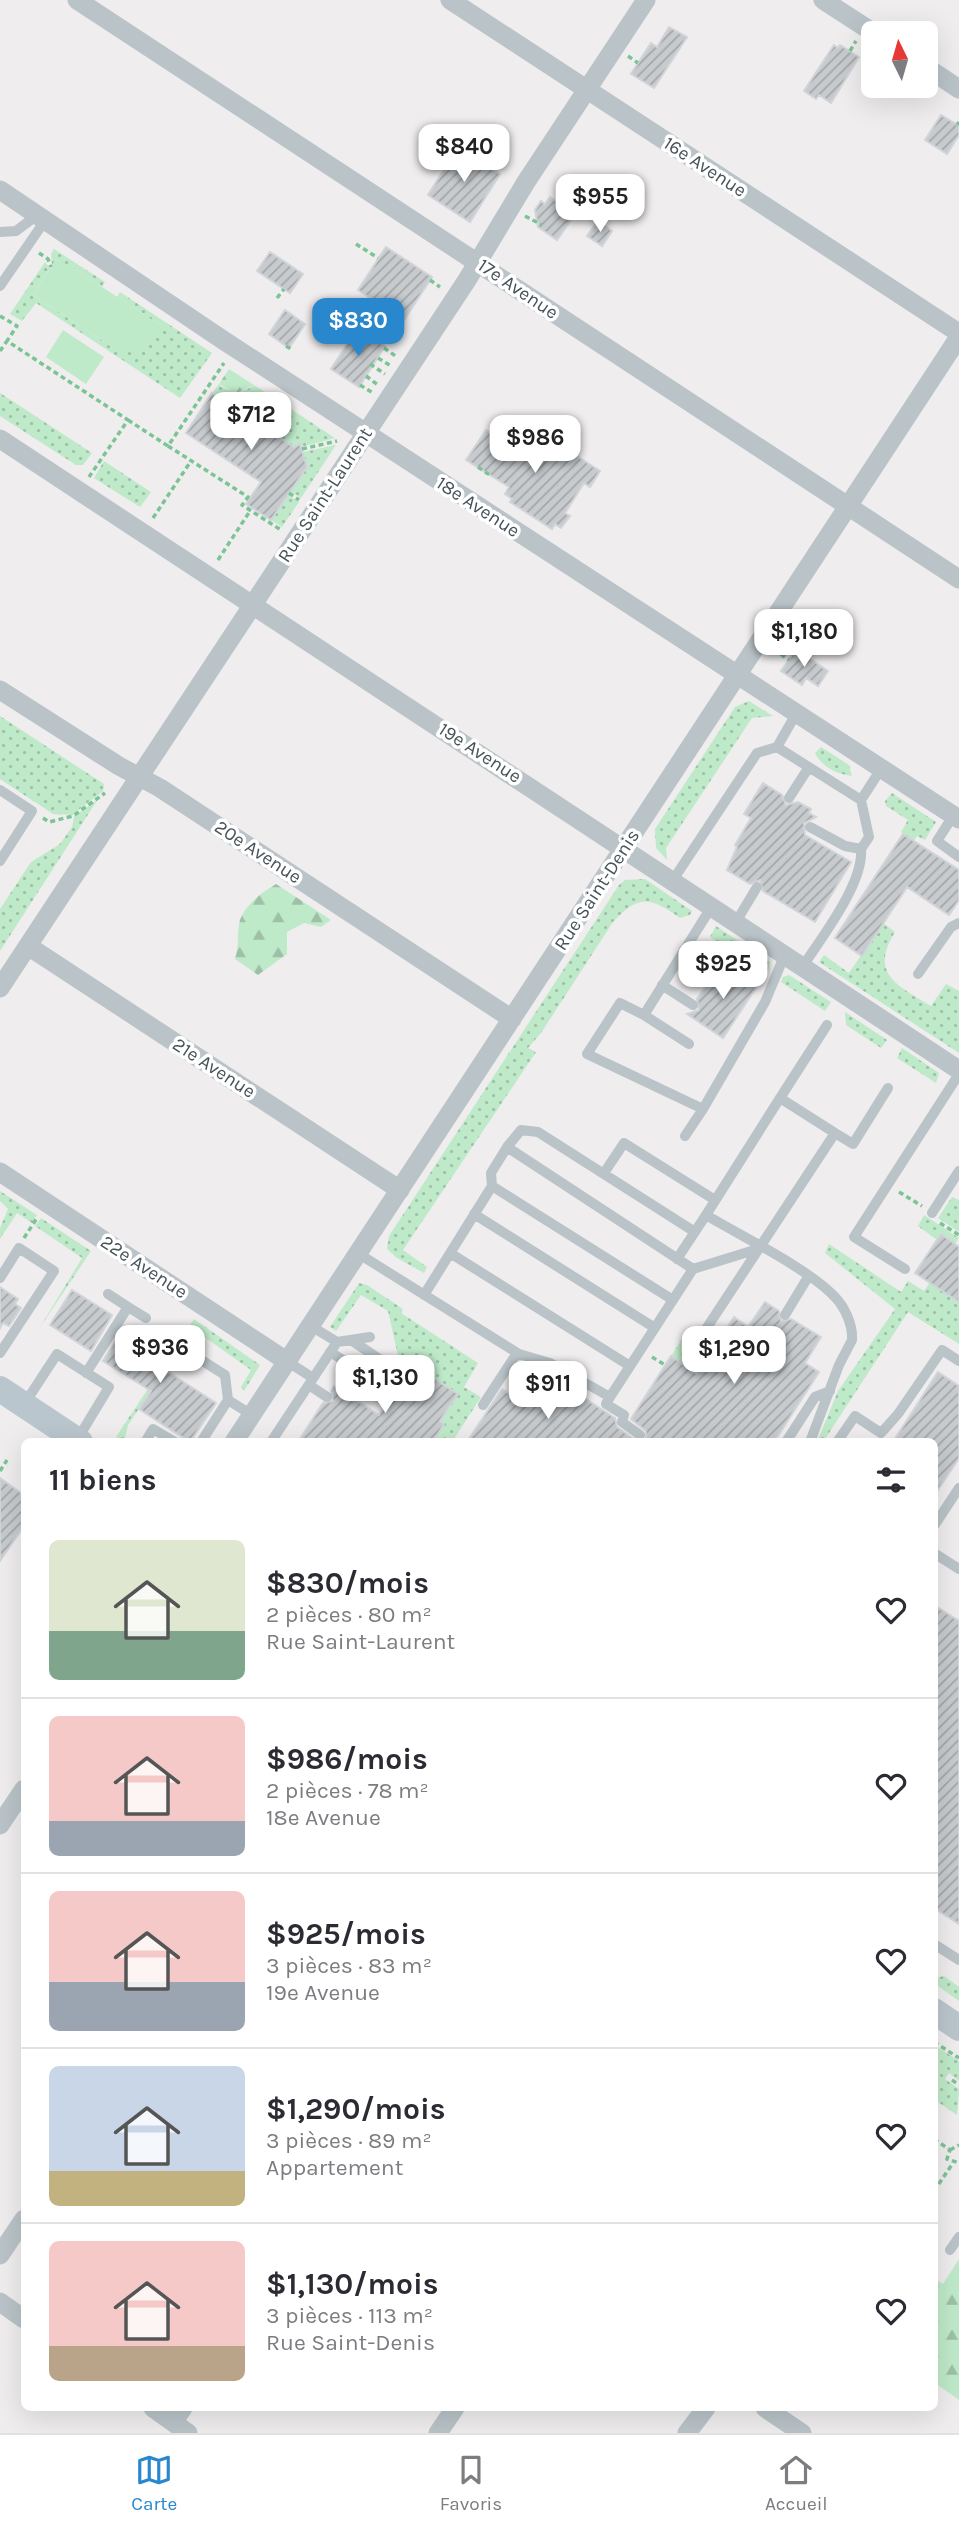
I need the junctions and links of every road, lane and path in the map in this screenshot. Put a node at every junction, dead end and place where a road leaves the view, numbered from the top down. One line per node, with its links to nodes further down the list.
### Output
1 (77, 0): 19 (street, 17e Avenue)
2 (450, 0): 10 (street, 16e Avenue)
3 (646, 0): 10 (street, Rue Saint-Laurent)
4 (823, 0): 5 (street)
5 (861, 25)
6 (626, 55): 7 (path)
7 (638, 63)
8 (938, 75): 9 (street)
9 (959, 89)
10 (586, 90): 19 (street, Rue Saint-Laurent); 27 (street, 16e Avenue)
11 (0, 190): 13 (street, 18e Avenue)
12 (523, 215): 14 (path)
13 (40, 219): 15 (lane); 22 (lane); 46 (street, 18e Avenue)
14 (542, 225)
15 (0, 232)
16 (356, 244): 17 (path)
17 (379, 258)
18 (48, 259): 20 (path)
19 (477, 262): 46 (street, Rue Saint-Laurent); 57 (street, 17e Avenue)
20 (51, 267)
21 (430, 280): 23 (path)
22 (0, 286)
23 (442, 288)
24 (284, 289): 25 (path)
25 (276, 298)
26 (0, 316): 28 (path)
27 (959, 335): 57 (street, Rue Saint-Denis)
28 (7, 341): 32 (path); 40 (path)
29 (286, 346): 31 (path)
30 (384, 348): 33 (path)
31 (293, 350)
32 (0, 351)
33 (397, 356)
34 (378, 358): 37 (path)
35 (224, 363): 49 (path)
36 (370, 364): 39 (path)
37 (391, 366)
38 (66, 370): 40 (path)
39 (385, 374)
40 (61, 376): 45 (path)
41 (366, 376): 43 (path)
42 (360, 385): 44 (path)
43 (379, 385)
44 (373, 393)
45 (128, 420): 49 (path); 54 (path)
46 (366, 433): 63 (street, Rue Saint-Laurent); 66 (street, 18e Avenue)
47 (0, 439): 63 (street, 19e Avenue)
48 (340, 441): 50 (path)
49 (168, 446): 51 (path)
50 (302, 449)
51 (191, 461): 58 (path); 59 (path)
52 (478, 467): 53 (path)
53 (491, 476)
54 (89, 477)
55 (289, 494): 56 (path)
56 (302, 502)
57 (847, 505): 62 (street, 17e Avenue); 66 (street, Rue Saint-Denis)
58 (250, 511): 60 (path); 61 (path)
59 (153, 518)
60 (282, 531)
61 (218, 561)
62 (959, 579)
63 (252, 606): 72 (street, Rue Saint-Laurent); 81 (street, 19e Avenue)
64 (775, 649): 65 (path)
65 (789, 660)
66 (735, 675): 68 (street, 18e Avenue); 81 (street, Rue Saint-Denis)
67 (0, 690): 72 (street, 20e Avenue)
68 (796, 714): 69 (lane); 71 (street, 18e Avenue)
69 (777, 747): 70 (lane); 86 (lane)
70 (809, 766): 75 (lane); 76 (lane)
71 (881, 769): 76 (lane); 78 (street, 18e Avenue)
72 (139, 776): 91 (street, Rue Saint-Laurent); 101 (street, 20e Avenue)
73 (0, 790): 77 (lane)
74 (105, 793): 77 (path)
75 (789, 798)
76 (861, 800): 82 (lane)
77 (32, 811): 85 (lane)
78 (956, 818): 80 (lane)
79 (810, 827): 82 (lane)
80 (945, 846): 83 (lane); 84 (lane)
81 (624, 847): 86 (street, 19e Avenue); 101 (street, Rue Saint-Denis)
82 (861, 849): 94 (lane)
83 (938, 856)
84 (959, 856)
85 (0, 861)
86 (673, 880): 88 (street, 19e Avenue)
87 (757, 887): 89 (lane)
88 (712, 905): 89 (street, 19e Avenue); 92 (lane)
89 (736, 922): 93 (street, 19e Avenue)
90 (959, 923): 96 (lane)
91 (28, 946): 98 (street, Rue Saint-Laurent); 116 (street, 21e Avenue)
92 (684, 950): 95 (lane); 97 (lane)
93 (785, 954): 94 (street, 19e Avenue); 107 (lane)
94 (803, 966): 104 (street, 19e Avenue)
95 (716, 971)
96 (918, 974)
97 (662, 985): 99 (lane); 100 (lane)
98 (0, 988)
99 (693, 1005)
100 (644, 1015): 103 (lane); 107 (lane)
101 (512, 1019): 116 (street, Rue Saint-Denis)
102 (827, 1025): 106 (lane)
103 (689, 1044)
104 (959, 1072): 114 (lane)
105 (888, 1088): 108 (lane)
106 (780, 1098): 108 (lane); 117 (lane)
107 (703, 1109): 109 (lane)
108 (835, 1133): 125 (lane)
109 (685, 1136)
110 (507, 1147): 113 (lane); 115 (lane); 128 (lane)
111 (959, 1171): 121 (lane)
112 (0, 1172): 150 (street, 22e Avenue)
113 (604, 1173): 117 (lane); 122 (lane)
114 (887, 1185): 121 (path); 130 (lane)
115 (492, 1186): 118 (lane); 135 (lane)
116 (400, 1190): 127 (street, Rue Saint-Denis)
117 (715, 1200): 119 (lane)
118 (474, 1214): 126 (lane); 140 (lane)
119 (706, 1215): 122 (lane); 125 (lane)
120 (38, 1216): 124 (path)
121 (934, 1216): 123 (path)
122 (695, 1232): 128 (lane)
123 (959, 1235)
124 (20, 1243)
125 (761, 1248): 129 (lane); 131 (lane); 141 (lane)
126 (450, 1253): 134 (lane); 151 (lane)
127 (359, 1254): 134 (lane); 139 (street, Rue Saint-Denis)
128 (677, 1259): 129 (lane)
129 (693, 1269): 135 (lane)
130 (905, 1269)
131 (808, 1277): 137 (lane); 156 (lane)
132 (0, 1278): 146 (lane)
133 (108, 1294): 136 (lane)
134 (424, 1295): 147 (lane)
135 (673, 1300): 140 (lane)
136 (128, 1307): 138 (lane); 152 (lane)
137 (785, 1315)
138 (146, 1318)
139 (311, 1326): 144 (lane); 150 (street, Rue Saint-Denis)
140 (655, 1328): 151 (lane)
141 (706, 1329)
142 (370, 1337): 143 (lane)
143 (351, 1340): 144 (lane); 153 (lane)
144 (337, 1342): 145 (lane)
145 (330, 1352): 154 (lane); 155 (lane)
146 (0, 1353)
147 (517, 1353): 159 (lane); 161 (lane)
148 (195, 1356): 160 (lane)
149 (959, 1361): 175 (lane)
150 (288, 1362): 154 (lane); 162 (street, Rue Saint-Denis)
151 (629, 1366): 159 (lane)
152 (86, 1373): 157 (lane); 167 (lane)
153 (400, 1374)
154 (311, 1382): 158 (lane); 172 (lane)
155 (394, 1391)
156 (830, 1391): 173 (lane); 174 (lane)
157 (7, 1397): 166 (main road)
158 (327, 1397)
159 (610, 1397): 165 (lane)
160 (228, 1401): 162 (lane); 170 (lane)
161 (483, 1405)
162 (252, 1415): 171 (street, Rue Saint-Denis)
163 (151, 1416): 164 (lane)
164 (153, 1430): 168 (lane); 169 (lane)
165 (640, 1435)
166 (73, 1438)
167 (80, 1438)
168 (148, 1438)
169 (171, 1438)
170 (204, 1438)
171 (237, 1438)
172 (274, 1438)
173 (789, 1438)
174 (812, 1438)
175 (840, 1438)
176 (7, 1460): 177 (path)
177 (0, 1471)
178 (959, 1488): 179 (lane)
179 (938, 1520)
180 (938, 1556): 181 (lane)
181 (959, 1569)
182 (21, 1794): 183 (street)
183 (0, 1825)
184 (938, 1948): 185 (lane)
185 (959, 1960)
186 (938, 2014): 187 (main road)
187 (959, 2028)
188 (938, 2045): 189 (path)
189 (959, 2058)
190 (951, 2080): 191 (path)
191 (959, 2085)
192 (938, 2142): 194 (path)
193 (959, 2146): 194 (path)
194 (950, 2150): 195 (path)
195 (953, 2163): 196 (path); 197 (path)
196 (959, 2163)
197 (938, 2185)
198 (21, 2224): 201 (street)
199 (959, 2237): 200 (lane)
200 (950, 2250)
201 (0, 2255)
202 (0, 2302): 203 (street)
203 (21, 2317)
204 (160, 2411): 208 (street)
205 (453, 2411): 209 (street)
206 (704, 2411): 210 (street)
207 (769, 2411): 211 (street)
208 (182, 2421)
209 (438, 2433)
210 (687, 2433)
211 (802, 2433)

